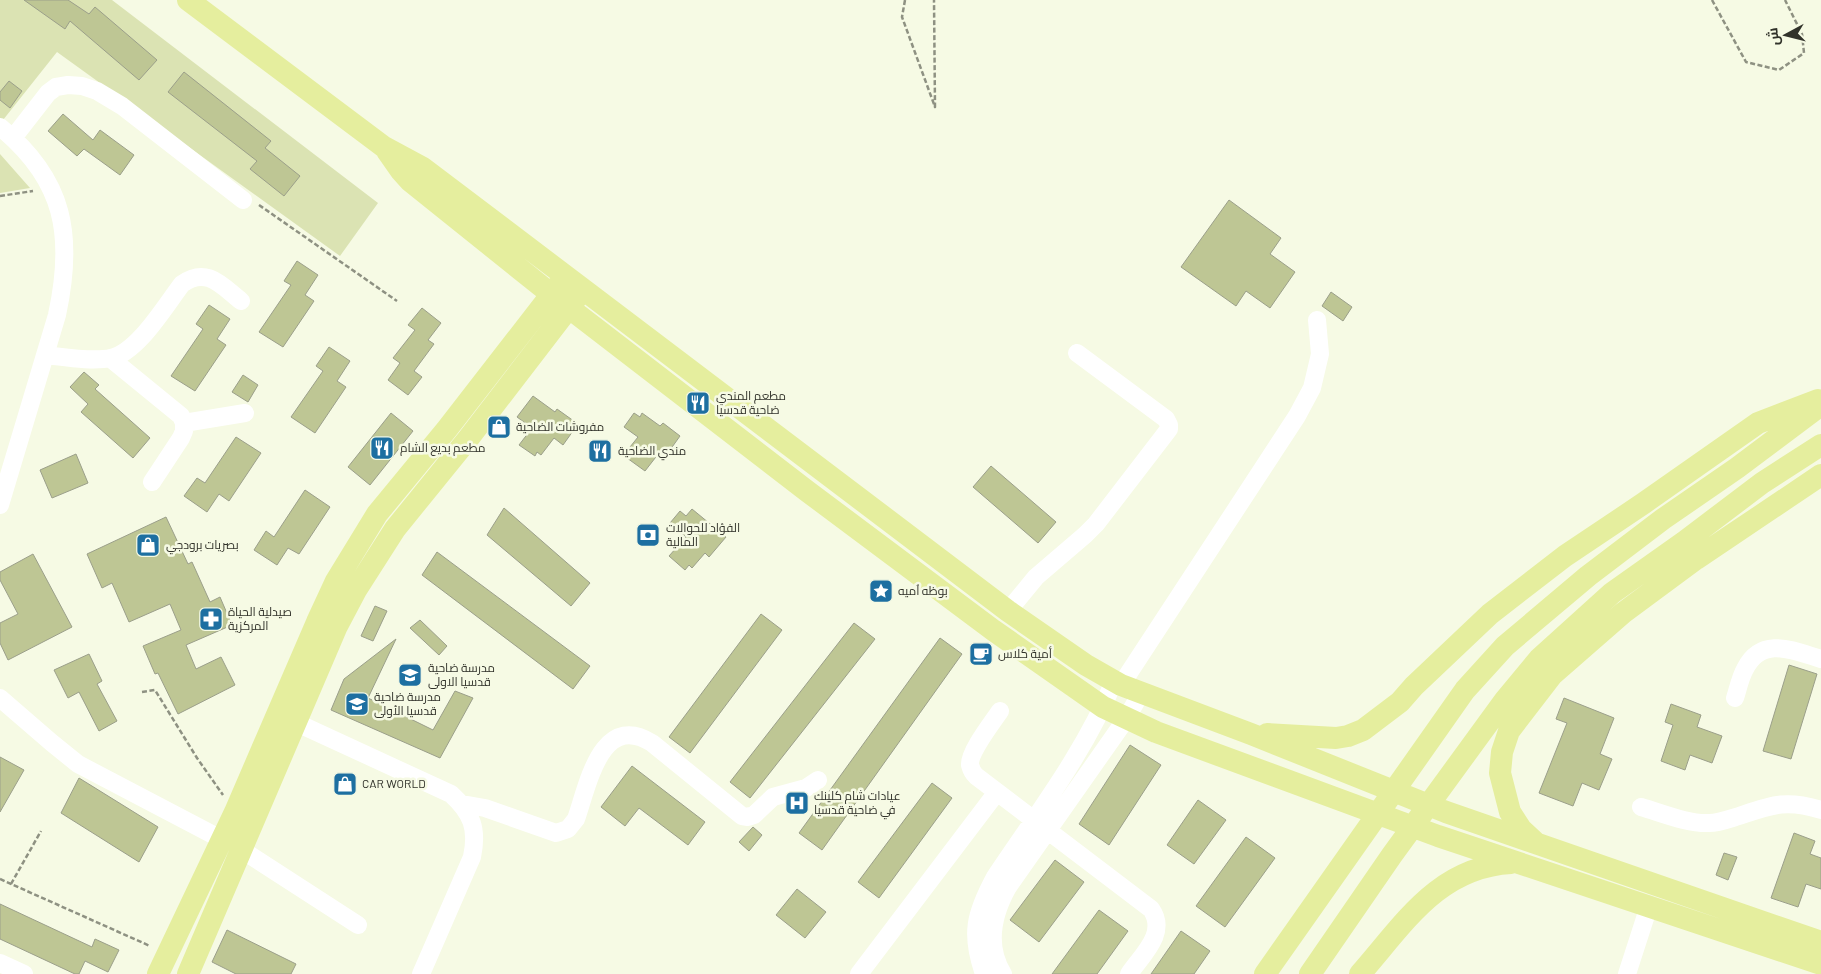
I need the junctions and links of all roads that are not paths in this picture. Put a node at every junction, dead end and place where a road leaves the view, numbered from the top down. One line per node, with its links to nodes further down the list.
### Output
1 (188, 0): 3 (main road)
2 (7, 133): 4 (street); 14 (street)
3 (384, 147): 5 (main road); 6 (main road)
4 (243, 200)
5 (540, 256): 6 (main road); 7 (main road)
6 (526, 273): 9 (main road)
7 (574, 282): 9 (main road); 10 (main road)
8 (241, 301): 15 (street)
9 (560, 301): 12 (main road); 35 (main road)
10 (613, 312): 12 (main road); 21 (main road)
11 (1317, 320): 28 (street)
12 (599, 330): 24 (main road)
13 (1078, 352): 26 (street)
14 (45, 355): 15 (street); 25 (street)
15 (110, 358): 19 (street)
16 (1821, 399): 36 (main road)
17 (1821, 406): 60 (main road)
18 (245, 413): 19 (street)
19 (184, 423): 23 (street)
20 (1821, 445): 61 (main road)
21 (821, 471): 24 (main road); 26 (main road)
22 (1821, 474): 44 (main road)
23 (152, 482)
24 (807, 490): 32 (main road)
25 (0, 505)
26 (1008, 611): 28 (main road)
27 (1821, 659): 31 (street)
28 (1117, 683): 29 (main road); 32 (street)
29 (1142, 693): 34 (street); 36 (main road)
30 (0, 698): 43 (street)
31 (1735, 698)
32 (1103, 707): 34 (main road); 42 (street)
33 (1000, 711): 38 (street)
34 (1126, 719): 42 (street); 46 (main road)
35 (286, 730): 39 (street); 43 (main road); 45 (main road)
36 (1252, 734): 44 (main road)
37 (818, 780): 39 (street)
38 (997, 792): 42 (street); 56 (street)
39 (462, 804): 55 (street)
40 (1641, 807): 41 (street)
41 (1821, 810)
42 (1040, 825): 57 (street); 58 (street); 59 (street)
43 (222, 839): 45 (street); 53 (main road)
44 (1536, 842): 49 (main road)
45 (242, 850): 48 (street); 54 (main road)
46 (1518, 863): 47 (main road); 62 (main road)
47 (1649, 906): 51 (main road); 63 (street)
48 (358, 925)
49 (1821, 942)
50 (0, 963): 52 (street)
51 (1821, 964)
52 (24, 974)
53 (158, 974)
54 (188, 974)
55 (421, 974)
56 (859, 974)
57 (984, 974)
58 (1003, 974)
59 (1129, 974)
60 (1265, 974)
61 (1310, 974)
62 (1360, 974)
63 (1628, 974)

